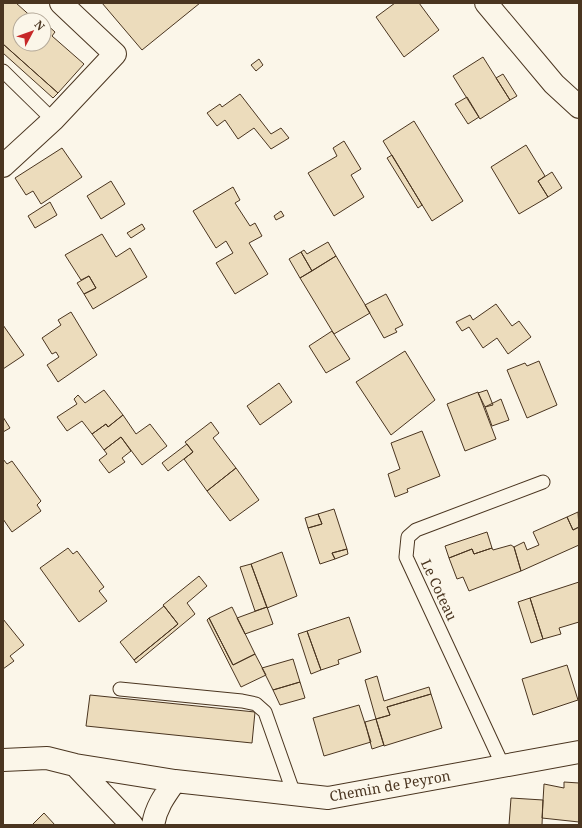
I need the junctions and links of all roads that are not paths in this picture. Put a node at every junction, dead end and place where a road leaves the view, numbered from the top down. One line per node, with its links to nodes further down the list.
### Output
1 (61, 3): 5 (street)
2 (486, 3): 4 (street)
3 (3, 71): 5 (lane)
4 (579, 107)
5 (53, 120): 6 (street)
6 (3, 166)
7 (543, 482): 12 (lane, Le Coteau)
8 (120, 689): 14 (lane)
9 (579, 752): 12 (street, Chemin de Peyron)
10 (3, 760): 11 (street, Chemin de Peyron)
11 (75, 766): 13 (street, Chemin de Peyron); 15 (street)
12 (503, 766): 14 (street, Chemin de Peyron)
13 (175, 781): 14 (street, Chemin de Peyron); 16 (street)
14 (294, 794)
15 (132, 825)
16 (153, 825)

